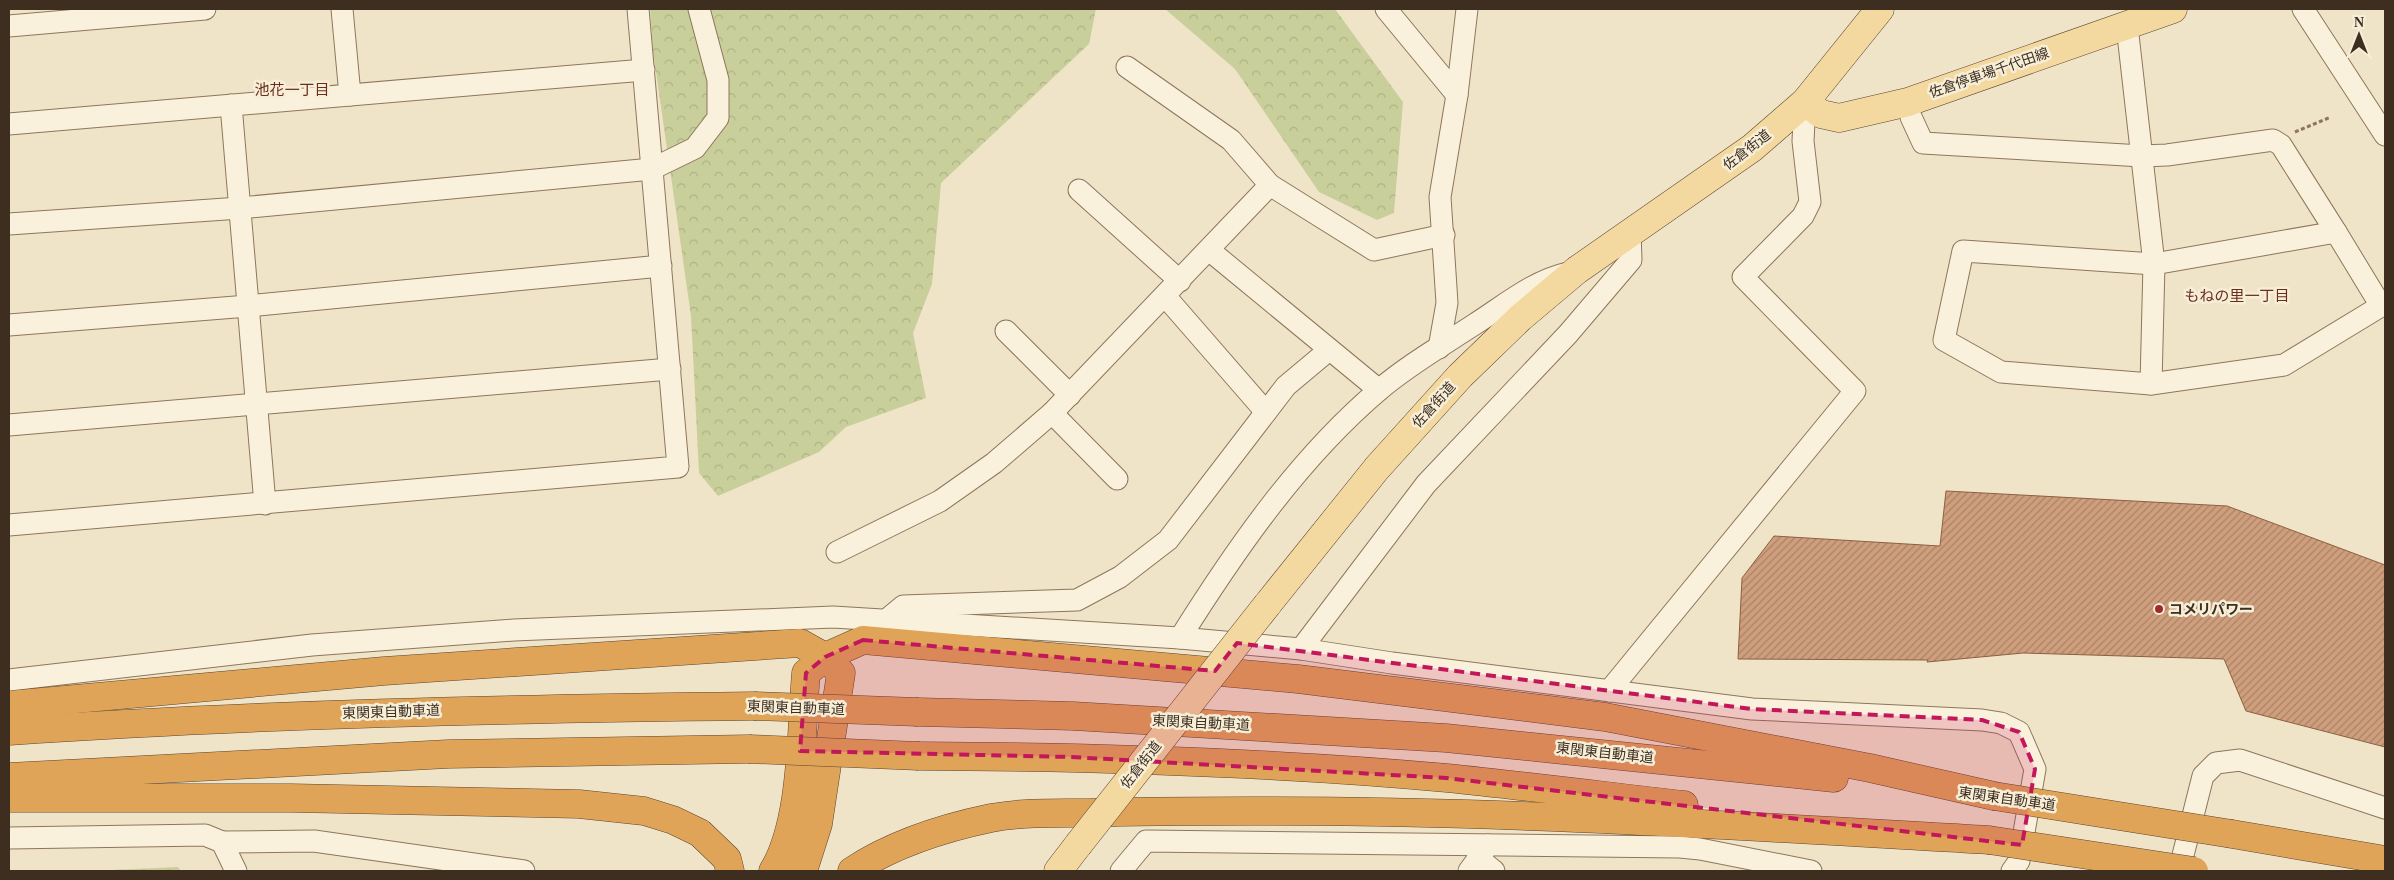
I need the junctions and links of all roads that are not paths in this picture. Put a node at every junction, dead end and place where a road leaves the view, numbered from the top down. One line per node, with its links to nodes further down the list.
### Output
1 (205, 9): 11 (street)
2 (342, 9): 14 (street)
3 (638, 9): 13 (street)
4 (699, 9): 22 (street)
5 (1386, 9): 15 (street)
6 (1467, 9): 15 (street)
7 (1880, 9): 16 (main road, 佐倉街道)
8 (2173, 9): 10 (main road, 佐倉停車場千代田線)
9 (2303, 9): 20 (street)
10 (2136, 18): 17 (main road, 佐倉停車場千代田線); 21 (street)
11 (9, 26)
12 (1127, 67): 23 (street)
13 (644, 70): 14 (street); 22 (street)
14 (350, 95): 18 (street)
15 (1457, 95): 29 (street)
16 (1805, 102): 17 (main road, 佐倉停車場千代田線); 27 (main road, 佐倉街道); 59 (street)
17 (1908, 102): 21 (street)
18 (231, 105): 19 (street); 25 (street)
19 (9, 124)
20 (2385, 135)
21 (2142, 156): 28 (street); 31 (street)
22 (652, 168): 25 (street); 32 (street)
23 (1270, 185): 29 (street); 30 (street)
24 (1079, 190): 34 (street)
25 (240, 208): 26 (street); 37 (street)
26 (9, 224)
27 (1630, 232): 33 (main road, 佐倉街道); 56 (street)
28 (2336, 232): 31 (street); 36 (street)
29 (1444, 235): 40 (street)
30 (1209, 250): 34 (street); 41 (street)
31 (2154, 264): 43 (street); 43 (street)
32 (661, 266): 37 (street); 42 (street)
33 (1577, 270): 40 (street); 77 (main road, 佐倉街道, bridge)
34 (1180, 281): 35 (street)
35 (1165, 296): 45 (street); 47 (street)
36 (2383, 304): 43 (street)
37 (248, 306): 38 (street); 46 (street)
38 (9, 325)
39 (1006, 330): 45 (street)
40 (1439, 348): 44 (street)
41 (1329, 350): 44 (street); 47 (street)
42 (670, 369): 46 (street); 51 (street)
43 (2151, 384)
44 (1379, 390): 55 (street)
45 (1070, 395): 48 (street)
46 (257, 406): 49 (street); 51 (street)
47 (1266, 412): 54 (street)
48 (1052, 413): 50 (street); 53 (street)
49 (9, 426)
50 (1117, 479)
51 (265, 504): 52 (street)
52 (9, 525)
53 (837, 552)
54 (885, 621): 55 (street); 58 (street)
55 (1180, 638): 56 (street)
56 (1302, 649): 59 (street)
57 (825, 657): 60 (highway); 63 (highway); 74 (highway); 75 (highway)
58 (9, 680)
59 (1609, 691): 80 (street)
60 (9, 705)
61 (9, 731): 63 (highway, 東関東自動車道, bridge)
62 (9, 776): 67 (highway, bridge)
63 (1994, 796): 69 (highway, 東関東自動車道, bridge)
64 (9, 798): 73 (highway)
65 (2385, 808): 81 (street)
66 (9, 838): 68 (street)
67 (1989, 840): 76 (highway); 82 (highway, bridge)
68 (222, 842): 71 (street); 72 (street)
69 (2385, 860)
70 (1482, 862): 78 (street); 79 (street)
71 (236, 871)
72 (524, 871)
73 (730, 871)
74 (773, 871)
75 (803, 871)
76 (852, 871)
77 (1058, 871)
78 (1120, 871)
79 (1811, 871)
80 (2012, 871)
81 (2179, 871)
82 (2194, 871)

